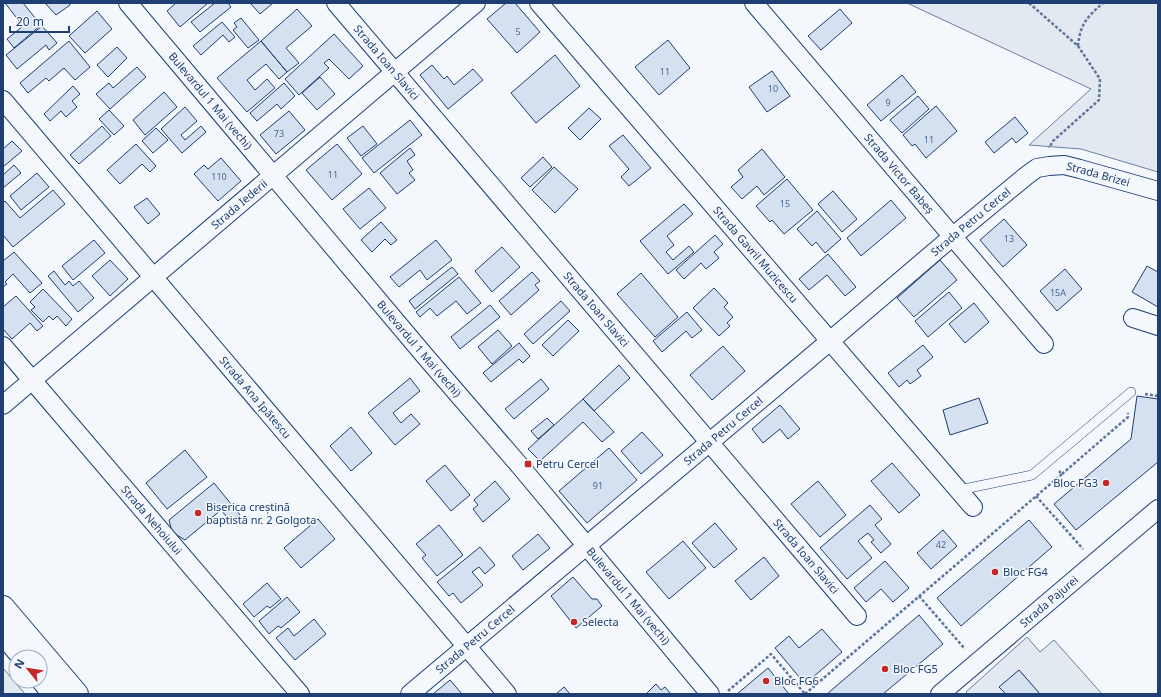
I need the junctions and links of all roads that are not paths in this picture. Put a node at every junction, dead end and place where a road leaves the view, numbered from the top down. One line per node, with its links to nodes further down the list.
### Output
1 (128, 3): 9 (street, Bulevardul 1 Mai (vechi))
2 (336, 3): 6 (street, Strada Ioan Slavici)
3 (476, 3): 6 (street, Strada Iederii)
4 (539, 3): 15 (street, Strada Gavril Muzicescu)
5 (754, 3): 11 (street, Strada Victor Babeș)
6 (395, 72): 9 (street, Strada Iederii); 21 (street, Strada Ioan Slavici)
7 (3, 100): 12 (street, Strada Ana Ipătescu)
8 (1042, 161): 10 (street, Strada Brizei); 11 (street, Strada Petru Cercel)
9 (274, 176): 12 (street, Strada Iederii); 25 (street, Bulevardul 1 Mai (vechi))
10 (1158, 191)
11 (952, 237): 15 (street, Strada Petru Cercel); 16 (street, Strada Victor Babeș)
12 (153, 277): 18 (street, Strada Iederii); 29 (street, Strada Ana Ipătescu)
13 (1133, 318): 14 (street)
14 (1158, 326)
15 (830, 341): 21 (street, Strada Petru Cercel); 22 (street, Strada Gavril Muzicescu)
16 (1044, 344)
17 (3, 346): 18 (street, Strada Nehoiului)
18 (32, 380): 20 (street, Strada Iederii); 34 (street, Strada Nehoiului)
19 (1131, 392): 22 (lane)
20 (3, 405)
21 (710, 443): 25 (street, Strada Petru Cercel); 27 (street, Strada Ioan Slavici)
22 (959, 490): 23 (street, Strada Gavril Muzicescu)
23 (973, 507)
24 (1158, 509): 31 (street, Strada Pajurei)
25 (586, 546): 29 (street, Strada Petru Cercel); 32 (street, Bulevardul 1 Mai (vechi))
26 (3, 607): 33 (main road)
27 (857, 616)
28 (3, 633): 30 (main road)
29 (467, 647): 35 (street, Strada Petru Cercel); 36 (street, Strada Ana Ipătescu)
30 (16, 649)
31 (946, 692)
32 (718, 693)
33 (77, 694)
34 (300, 694)
35 (410, 694)
36 (507, 694)

